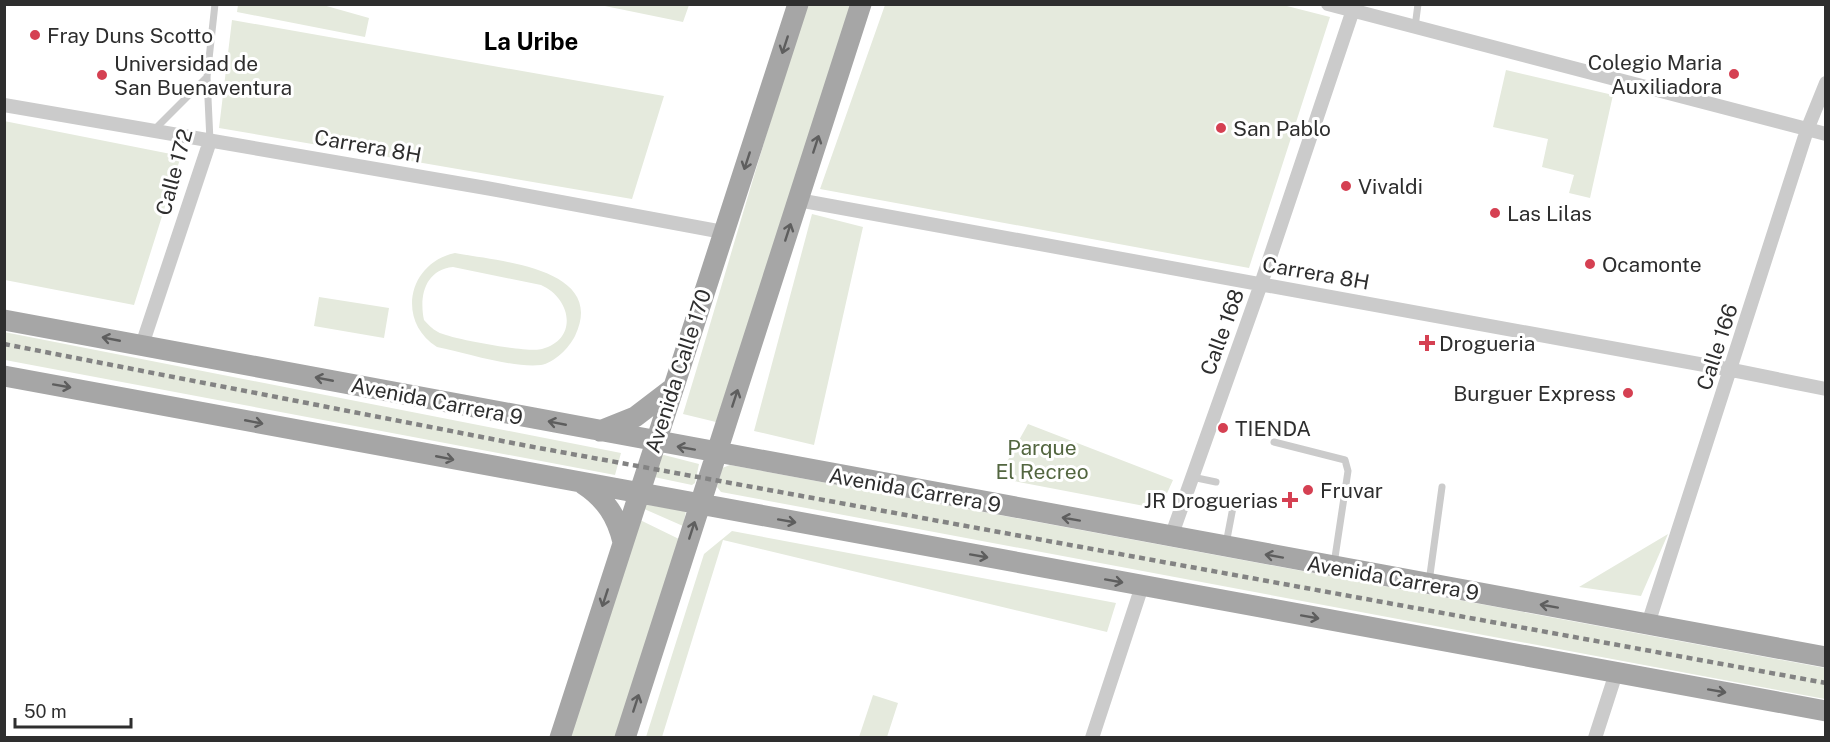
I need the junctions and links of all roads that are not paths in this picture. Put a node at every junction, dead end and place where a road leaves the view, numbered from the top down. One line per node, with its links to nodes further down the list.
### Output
1 (215, 4): 8 (lane, Calle 172)
2 (798, 4): 16 (main road, Avenida Calle 170, one-way to 16)
3 (861, 4): 15 (main road, one-way to 3)
4 (1328, 4): 6 (street)
5 (1418, 4): 7 (lane)
6 (1354, 8): 7 (street); 17 (street, Calle 168)
7 (1415, 27): 12 (street)
8 (207, 77): 11 (lane); 14 (lane, Calle 172)
9 (1826, 83): 12 (street, Calle 166)
10 (4, 105): 11 (street, Carrera 8H)
11 (154, 130): 14 (street, Carrera 8H)
12 (1807, 130): 13 (street); 20 (street, Calle 166)
13 (1826, 134)
14 (210, 141): 16 (street, Carrera 8H); 19 (street, Calle 172)
15 (798, 200): 17 (street, Carrera 8H); 27 (main road, one-way to 15)
16 (723, 232): 22 (main road, Avenida Calle 170)
17 (1261, 284): 20 (street, Carrera 8H); 28 (street, Calle 168)
18 (4, 320): 19 (main road, Avenida Carrera 9, one-way to 18)
19 (142, 345): 24 (main road, Avenida Carrera 9, one-way to 19)
20 (1732, 370): 23 (street, Carrera 8H); 41 (street, Calle 166)
21 (4, 376): 30 (main road, one-way to 30)
22 (673, 387): 24 (main road); 25 (main road, Avenida Calle 170)
23 (1826, 389)
24 (599, 431): 25 (main road, Avenida Carrera 9)
25 (655, 442): 27 (main road, Avenida Carrera 9, one-way to 25); 32 (main road, Avenida Calle 170)
26 (1274, 442): 38 (lane)
27 (717, 453): 34 (main road); 35 (main road, Avenida Carrera 9, one-way to 27)
28 (1192, 477): 29 (lane); 35 (street, Calle 168)
29 (1216, 482)
30 (583, 484): 32 (main road); 36 (main road)
31 (1442, 487): 39 (lane)
32 (639, 494): 34 (main road); 36 (main road, Avenida Calle 170)
33 (1234, 502): 37 (lane)
34 (700, 505): 40 (main road, one-way to 40); 46 (main road, one-way to 34)
35 (1171, 537): 37 (main road, Avenida Carrera 9)
36 (623, 542): 45 (main road, Avenida Calle 170, one-way to 45)
37 (1226, 547): 38 (main road, Avenida Carrera 9, one-way to 37)
38 (1334, 567): 39 (main road, Avenida Carrera 9)
39 (1428, 584): 41 (main road, Avenida Carrera 9, one-way to 39)
40 (1142, 586): 43 (main road, one-way to 43); 47 (street)
41 (1648, 624): 42 (main road, Avenida Carrera 9)
42 (1826, 657)
43 (1616, 672): 44 (main road, one-way to 44); 48 (street)
44 (1826, 711)
45 (560, 738)
46 (625, 738)
47 (1092, 738)
48 (1595, 738)

